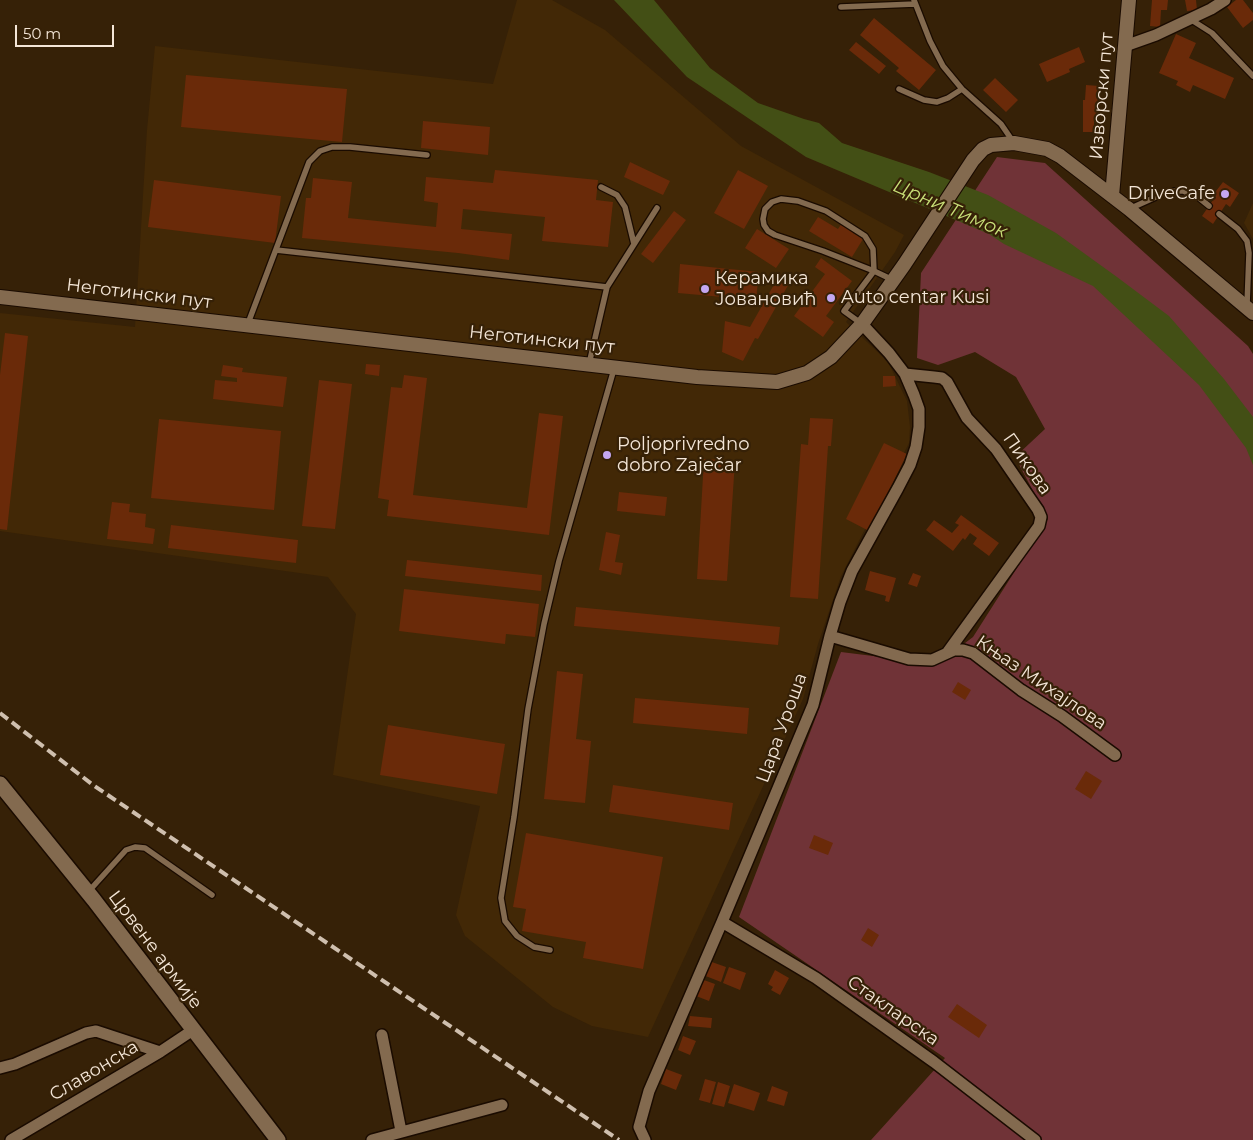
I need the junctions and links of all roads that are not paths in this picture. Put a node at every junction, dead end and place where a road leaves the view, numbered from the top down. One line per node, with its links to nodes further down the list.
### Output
1 (1129, 0): 6 (street, Изворски пут)
2 (1224, 0): 5 (street)
3 (914, 2): 4 (lane); 9 (lane)
4 (840, 7)
5 (1190, 18): 6 (street); 7 (lane)
6 (1125, 46): 13 (street, Изворски пут)
7 (1253, 76)
8 (899, 89): 9 (lane)
9 (962, 89): 10 (lane)
10 (1014, 143): 13 (street, Неготински пут); 21 (street, Неготински пут)
11 (427, 155): 19 (lane)
12 (601, 187): 18 (lane)
13 (1112, 196): 16 (street, Неготински пут)
14 (1209, 206): 16 (lane)
15 (657, 208): 18 (lane)
16 (1129, 209): 24 (street, Неготински пут)
17 (1219, 214): 24 (lane)
18 (634, 244): 22 (lane)
19 (276, 250): 22 (lane); 26 (lane)
20 (874, 271): 20 (lane); 21 (lane); 25 (lane)
21 (894, 280): 25 (street, Неготински пут)
22 (607, 286): 27 (lane)
23 (0, 297): 26 (street, Неготински пут)
24 (1250, 310)
25 (862, 324): 28 (street, Неготински пут); 29 (street, Цара Уроша)
26 (247, 326): 27 (street, Неготински пут)
27 (589, 364): 28 (street, Неготински пут)
28 (615, 367): 37 (lane)
29 (905, 374): 30 (street, Цара Уроша); 31 (street, Пикова)
30 (830, 636): 31 (street, Књаз Михајлова); 36 (street, Цара Уроша)
31 (947, 653): 32 (street, Књаз Михајлова)
32 (1115, 755)
33 (0, 784): 34 (main road, Црвене армије)
34 (88, 893): 35 (lane); 38 (main road, Црвене армије)
35 (212, 895)
36 (722, 922): 47 (street, Цара Уроша); 48 (street, Стакларска)
37 (550, 950)
38 (193, 1030): 40 (street, Славонска); 45 (main road, Црвене армије)
39 (382, 1035): 43 (street)
40 (160, 1052): 41 (street); 44 (street, Славонска)
41 (0, 1068)
42 (502, 1105): 43 (street)
43 (400, 1132): 46 (street)
44 (11, 1140)
45 (278, 1140)
46 (372, 1140)
47 (645, 1140)
48 (1035, 1140)

